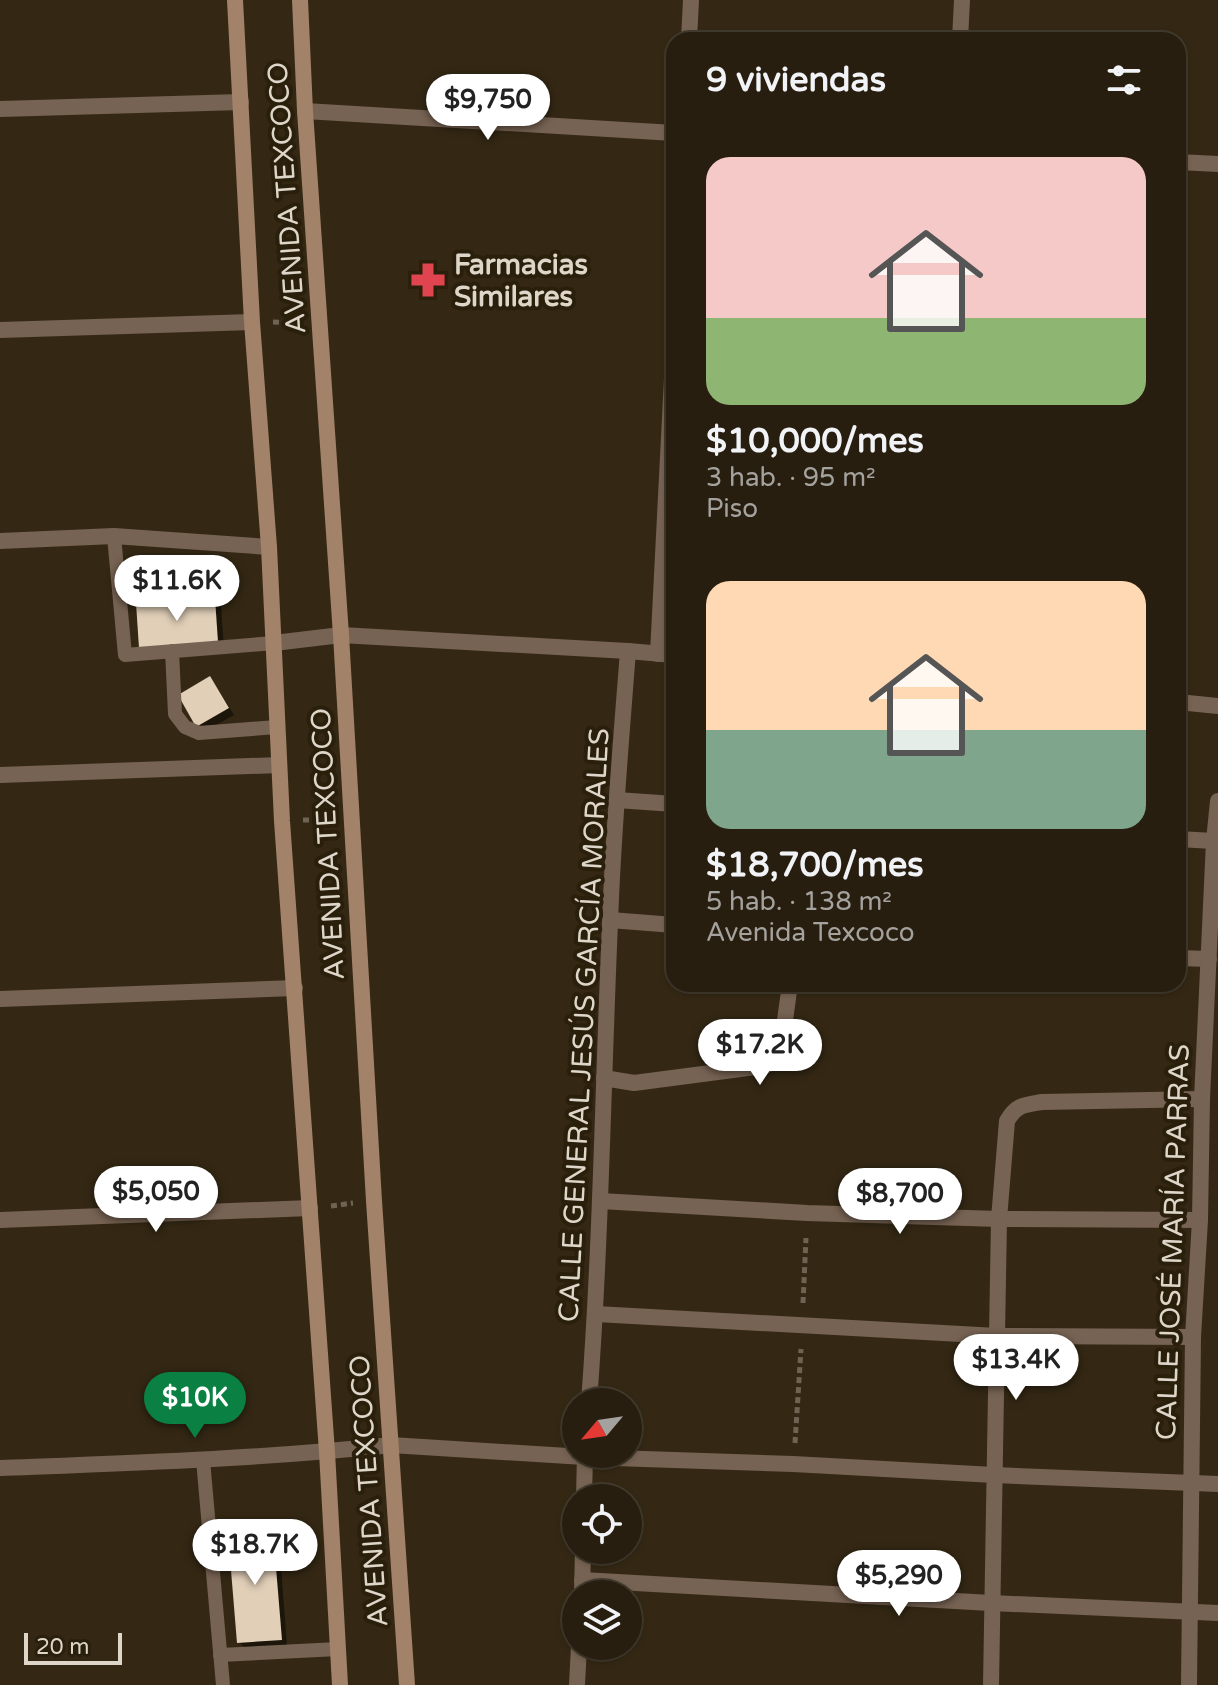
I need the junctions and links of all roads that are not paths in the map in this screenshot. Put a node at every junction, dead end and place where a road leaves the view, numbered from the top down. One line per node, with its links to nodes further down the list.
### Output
1 (235, 0): 7 (main road, AVENIDA TEXCOCO)
2 (300, 0): 9 (main road, AVENIDA TEXCOCO)
3 (691, 0): 5 (street)
4 (962, 0): 6 (street)
5 (689, 32)
6 (960, 32)
7 (241, 102): 8 (street); 13 (main road, AVENIDA TEXCOCO)
8 (0, 109)
9 (305, 111): 10 (street); 18 (main road, AVENIDA TEXCOCO)
10 (666, 133)
11 (1186, 162): 12 (street)
12 (1218, 164)
13 (252, 322): 14 (street); 17 (main road, AVENIDA TEXCOCO)
14 (0, 330)
15 (114, 536): 16 (street); 17 (street); 20 (lane)
16 (0, 541)
17 (269, 547): 19 (main road, AVENIDA TEXCOCO)
18 (341, 635): 19 (street); 21 (street); 51 (main road, AVENIDA TEXCOCO)
19 (274, 643): 20 (lane); 25 (main road, AVENIDA TEXCOCO)
20 (172, 651): 25 (lane)
21 (628, 651): 22 (street); 28 (street, CALLE GENERAL JESÚS GARCÍA MORALES)
22 (666, 654)
23 (1186, 703): 24 (street)
24 (1218, 706)
25 (277, 727): 26 (main road, AVENIDA TEXCOCO)
26 (279, 765): 27 (street); 37 (main road, AVENIDA TEXCOCO)
27 (0, 775)
28 (617, 800): 30 (street); 33 (street, CALLE GENERAL JESÚS GARCÍA MORALES)
29 (1218, 801): 32 (street, CALLE JOSÉ MARÍA PARRAS)
30 (666, 803)
31 (1186, 839): 32 (street)
32 (1214, 841): 36 (street, CALLE JOSÉ MARÍA PARRAS)
33 (610, 920): 34 (street); 40 (street, CALLE GENERAL JESÚS GARCÍA MORALES)
34 (666, 924)
35 (1186, 958): 36 (street)
36 (1209, 959): 41 (street, CALLE JOSÉ MARÍA PARRAS)
37 (295, 988): 39 (street); 43 (main road, AVENIDA TEXCOCO)
38 (789, 992): 40 (street)
39 (0, 999)
40 (604, 1078): 42 (street, CALLE GENERAL JESÚS GARCÍA MORALES)
41 (1202, 1099): 44 (street); 46 (street, CALLE JOSÉ MARÍA PARRAS)
42 (601, 1201): 44 (street); 47 (street, CALLE GENERAL JESÚS GARCÍA MORALES)
43 (310, 1208): 45 (street); 52 (main road, AVENIDA TEXCOCO)
44 (999, 1219): 46 (street); 48 (street)
45 (0, 1220)
46 (1200, 1220): 49 (street, CALLE JOSÉ MARÍA PARRAS)
47 (596, 1314): 48 (street); 50 (street, CALLE GENERAL JESÚS GARCÍA MORALES)
48 (997, 1336): 49 (street); 57 (street)
49 (1193, 1337): 58 (street, CALLE JOSÉ MARÍA PARRAS)
50 (590, 1388)
51 (391, 1445): 52 (street); 53 (street); 69 (main road, AVENIDA TEXCOCO)
52 (327, 1452): 55 (street); 64 (main road, AVENIDA TEXCOCO)
53 (562, 1455)
54 (642, 1458): 57 (street)
55 (203, 1460): 56 (street); 65 (lane)
56 (0, 1468)
57 (994, 1475): 58 (street); 61 (street)
58 (1190, 1484): 59 (street); 62 (street, CALLE JOSÉ MARÍA PARRAS)
59 (1218, 1484)
60 (642, 1589): 61 (street)
61 (991, 1603): 62 (street); 71 (street)
62 (1190, 1611): 63 (street); 72 (street, CALLE JOSÉ MARÍA PARRAS)
63 (1218, 1613)
64 (338, 1649): 65 (lane); 68 (main road, AVENIDA TEXCOCO)
65 (220, 1655): 67 (lane)
66 (578, 1660): 70 (street)
67 (223, 1685)
68 (340, 1685)
69 (407, 1685)
70 (577, 1685)
71 (991, 1685)
72 (1189, 1685)

